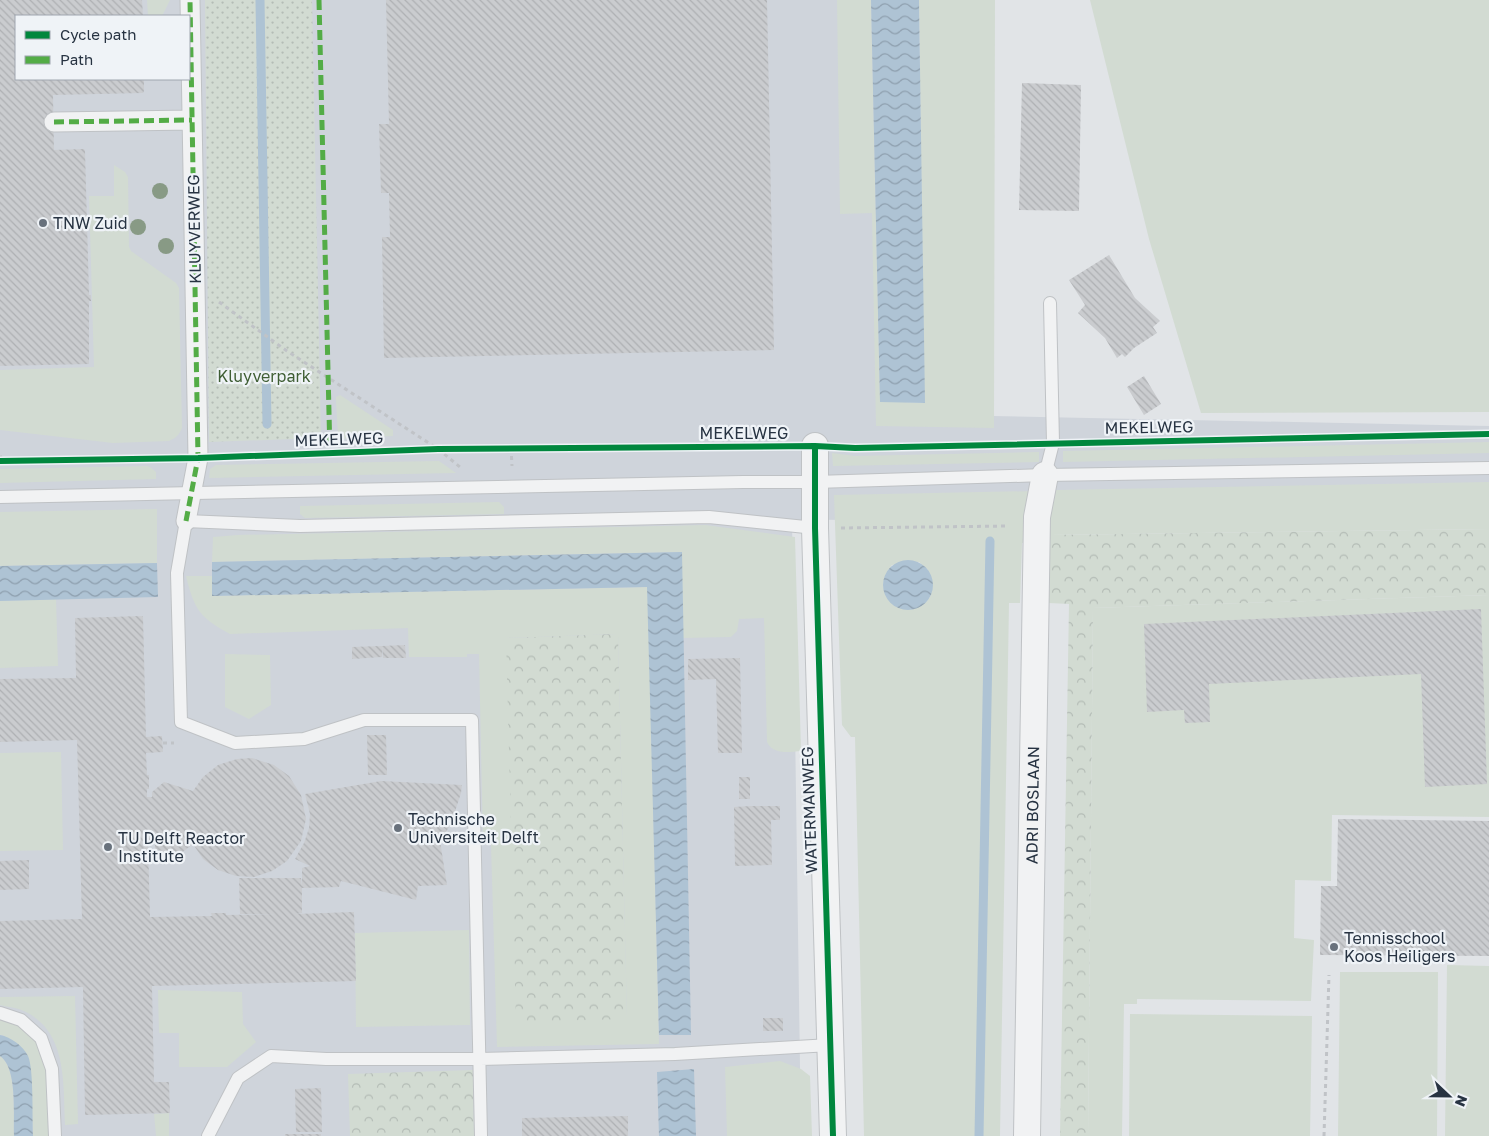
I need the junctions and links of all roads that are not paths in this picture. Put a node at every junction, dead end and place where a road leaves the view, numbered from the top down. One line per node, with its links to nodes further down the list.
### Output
1 (190, 0): 2 (street, KLUYVERWEG)
2 (192, 120): 3 (street); 9 (street, KLUYVERWEG)
3 (54, 122)
4 (1050, 303): 7 (lane)
5 (815, 446): 8 (street, WATERMANWEG)
6 (1489, 468): 7 (lane)
7 (1045, 475): 8 (lane); 20 (street, ADRI BOSLAAN)
8 (815, 482): 9 (lane); 12 (street, WATERMANWEG)
9 (192, 493): 10 (lane); 11 (street, KLUYVERWEG)
10 (0, 497)
11 (186, 521): 12 (lane); 15 (lane)
12 (815, 528): 14 (street, WATERMANWEG)
13 (0, 1013): 16 (lane)
14 (830, 1045): 15 (lane); 19 (street, WATERMANWEG)
15 (480, 1059): 17 (lane); 18 (lane)
16 (55, 1136)
17 (208, 1136)
18 (481, 1136)
19 (833, 1136)
20 (1027, 1136)

